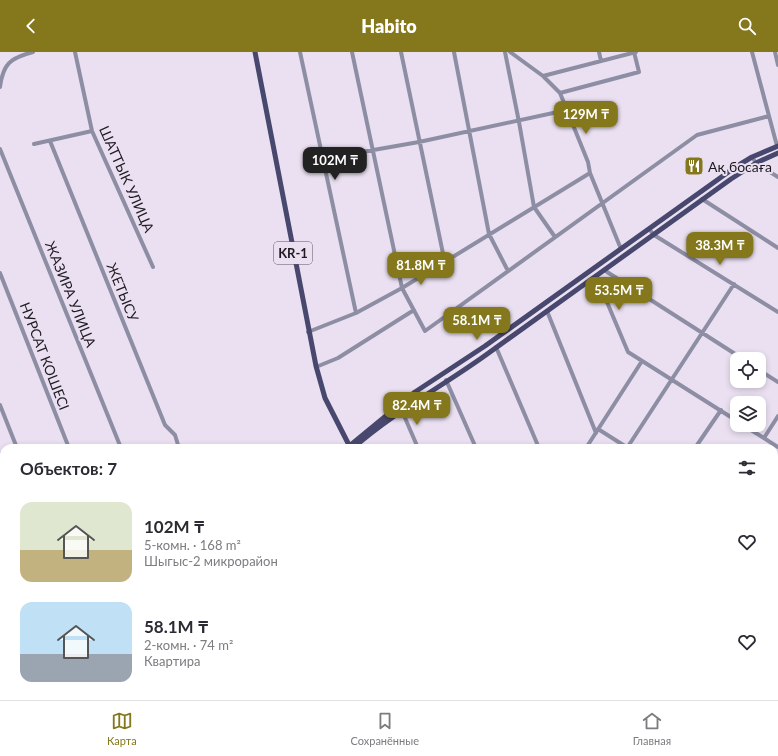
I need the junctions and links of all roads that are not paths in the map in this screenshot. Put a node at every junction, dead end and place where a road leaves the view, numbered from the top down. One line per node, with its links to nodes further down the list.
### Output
1 (33, 52): 16 (street)
2 (75, 52): 23 (street, ШАТТЫК УЛИЦА)
3 (255, 52): 58 (main road, KR-1)
4 (300, 52): 33 (street)
5 (352, 52): 30 (street)
6 (401, 52): 26 (street)
7 (454, 52): 24 (street)
8 (505, 52): 22 (street)
9 (510, 52): 17 (street)
10 (599, 52): 14 (street)
11 (635, 52): 14 (street); 19 (street)
12 (752, 52): 21 (street)
13 (775, 52): 15 (street)
14 (601, 61): 17 (street)
15 (778, 65)
16 (2, 69): 18 (street)
17 (543, 76): 19 (street)
18 (0, 87)
19 (560, 93): 20 (street)
20 (567, 110): 22 (street); 35 (street)
21 (769, 116): 28 (street); 38 (street)
22 (519, 122): 24 (street); 39 (street)
23 (92, 131): 25 (street); 47 (street, ШАТТЫК УЛИЦА)
24 (469, 131): 26 (street); 41 (street)
25 (50, 141): 27 (street); 81 (street, ЖЕТЫСУ)
26 (419, 142): 30 (street); 46 (street)
27 (34, 144)
28 (777, 146): 32 (main road)
29 (0, 149): 80 (street, ЖАЗИРА УЛИЦА)
30 (373, 150): 33 (street); 53 (street)
31 (778, 152): 34 (main road)
32 (752, 157): 34 (street); 40 (main road)
33 (322, 159): 57 (street)
34 (756, 163): 36 (street); 37 (main road)
35 (590, 173): 38 (street); 39 (street)
36 (778, 178)
37 (702, 199): 42 (main road); 45 (street)
38 (603, 203): 43 (street); 44 (street)
39 (534, 207): 41 (street); 43 (street)
40 (649, 229): 42 (street); 44 (main road)
41 (489, 234): 46 (street); 49 (street)
42 (654, 235): 48 (main road); 52 (street)
43 (555, 237): 49 (street)
44 (621, 248): 60 (main road)
45 (778, 248)
46 (445, 263): 53 (street)
47 (153, 267)
48 (604, 270): 51 (main road); 59 (street)
49 (508, 271): 54 (street)
50 (0, 273): 79 (street, НУРСАТ КОШЕСI)
51 (596, 276): 55 (main road); 64 (street)
52 (734, 284): 56 (street); 59 (street)
53 (402, 288): 54 (street); 57 (street)
54 (414, 310): 65 (street)
55 (547, 311): 61 (main road); 75 (street)
56 (778, 312)
57 (356, 313): 58 (street)
58 (308, 332): 65 (main road, KR-1)
59 (702, 333): 62 (street); 68 (street)
60 (485, 346): 63 (main road); 83 (main road)
61 (496, 347): 63 (main road); 87 (street)
62 (731, 352)
63 (488, 353): 67 (main road)
64 (642, 361): 68 (street); 75 (street)
65 (316, 368): 82 (main road, KR-1)
66 (766, 374): 69 (street)
67 (446, 380): 72 (main road); 86 (street)
68 (672, 380): 71 (street); 90 (street)
69 (778, 382)
70 (0, 405): 78 (street)
71 (721, 410): 73 (street); 91 (street)
72 (402, 411): 84 (main road); 85 (street)
73 (730, 416)
74 (778, 416): 77 (street)
75 (597, 431): 88 (street); 89 (street)
76 (754, 432): 77 (street)
77 (764, 438): 92 (street)
78 (15, 444)
79 (67, 444)
80 (119, 444)
81 (178, 444)
82 (348, 444)
83 (354, 444)
84 (354, 444)
85 (416, 444)
86 (474, 444)
87 (537, 444)
88 (589, 444)
89 (621, 444)
90 (631, 444)
91 (698, 444)
92 (773, 444)

